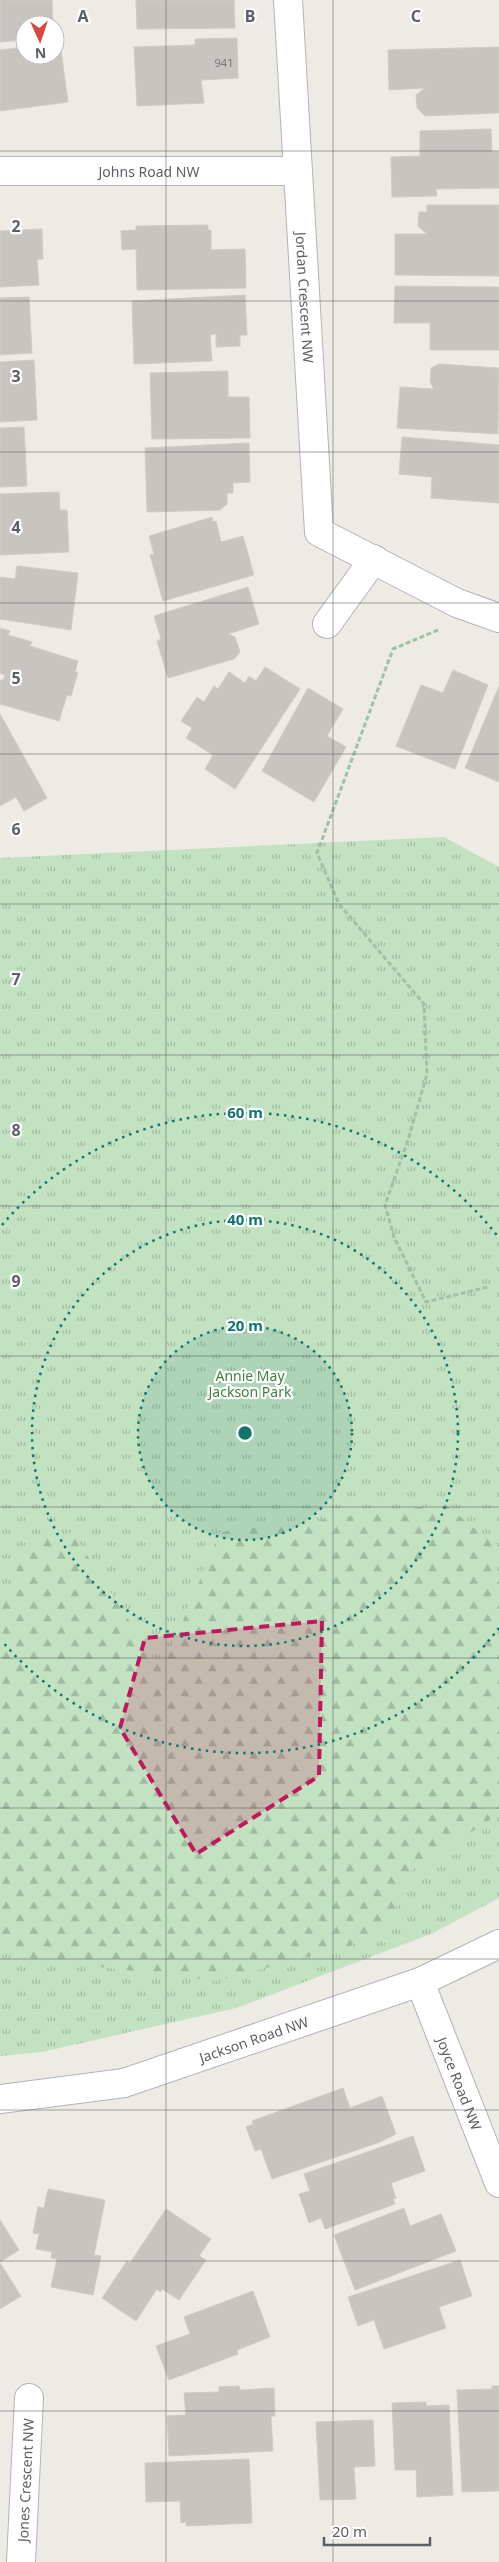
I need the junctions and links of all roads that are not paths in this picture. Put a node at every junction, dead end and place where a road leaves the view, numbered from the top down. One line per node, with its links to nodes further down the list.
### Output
1 (288, 0): 3 (street, Jordan Crescent NW)
2 (0, 171): 3 (street, Johns Road NW)
3 (298, 171): 4 (street, Jordan Crescent NW)
4 (374, 559): 5 (street, Jordan Crescent NW); 6 (street)
5 (499, 618)
6 (327, 624)
7 (499, 1944): 8 (street, Jackson Road NW)
8 (420, 1982): 9 (street, Jackson Road NW); 10 (street, Joyce Road NW)
9 (0, 2098)
10 (499, 2183)
11 (29, 2398): 12 (street, Jones Crescent NW)
12 (21, 2562)

